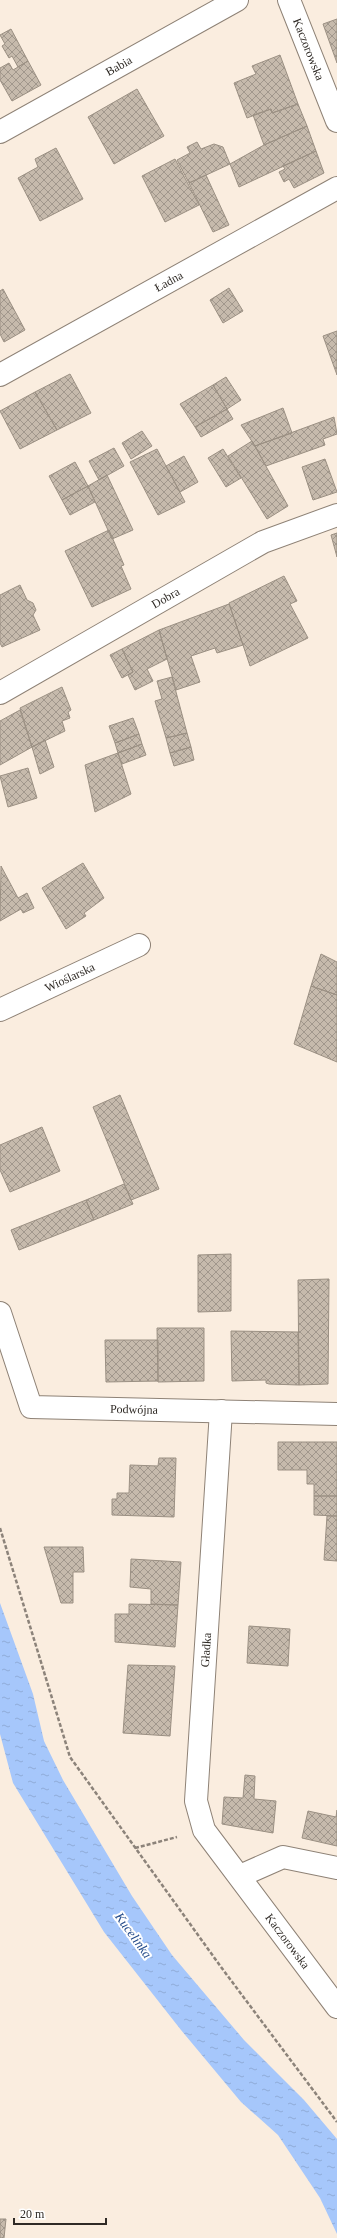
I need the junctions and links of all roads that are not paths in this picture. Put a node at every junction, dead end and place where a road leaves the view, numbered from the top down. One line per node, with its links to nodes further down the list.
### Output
1 (237, 0): 4 (street, Babia)
2 (290, 0): 3 (street, Kaczorowska)
3 (337, 121)
4 (0, 132)
5 (337, 188): 6 (street, Ładna)
6 (0, 375)
7 (337, 516): 8 (street, Dobra)
8 (0, 693)
9 (139, 945): 10 (street, Wioślarska)
10 (0, 1010)
11 (0, 1313): 12 (street, Podwójna)
12 (221, 1411): 13 (street, Podwójna); 15 (street, Gładka)
13 (337, 1414)
14 (337, 1868): 15 (street)
15 (240, 1876): 16 (street, Kaczorowska)
16 (337, 2007)

